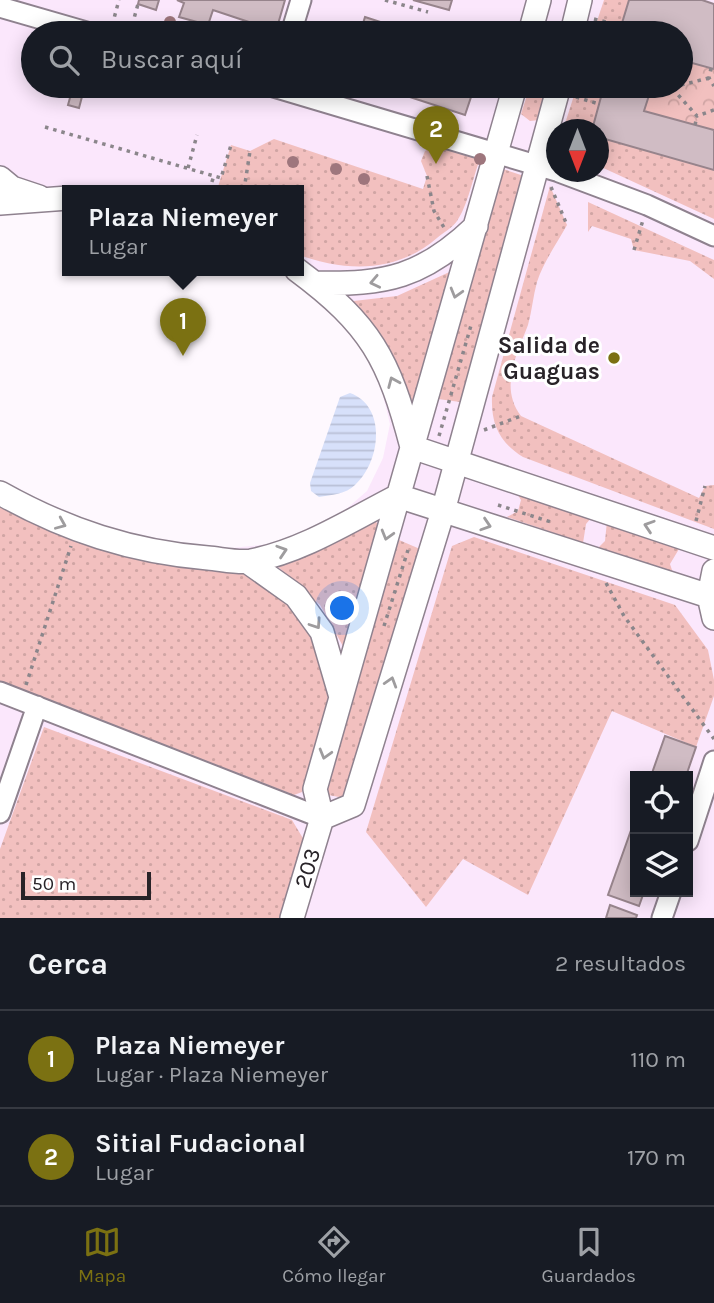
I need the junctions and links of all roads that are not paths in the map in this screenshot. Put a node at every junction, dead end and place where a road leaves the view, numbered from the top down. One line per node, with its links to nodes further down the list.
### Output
1 (301, 0): 5 (street)
2 (539, 0): 6 (street)
3 (0, 7): 4 (street)
4 (48, 21)
5 (295, 21)
6 (533, 21)
7 (314, 98): 11 (street)
8 (512, 98): 11 (street)
9 (557, 98): 10 (street)
10 (554, 119)
11 (496, 152): 12 (street); 19 (street)
12 (546, 170)
13 (546, 173): 23 (street)
14 (0, 178): 16 (street)
15 (581, 182): 20 (street)
16 (42, 198): 17 (street); 18 (street)
17 (62, 198)
18 (0, 203)
19 (475, 226): 21 (street, one-way to 21); 22 (street, one-way to 22)
20 (714, 236)
21 (306, 276): 22 (street, one-way to 21)
22 (412, 447): 23 (street); 25 (street)
23 (457, 462): 26 (street); 27 (street, one-way to 23)
24 (0, 493): 28 (street, one-way to 28)
25 (398, 496): 26 (street); 28 (street, one-way to 25); 32 (street, one-way to 32)
26 (443, 511): 30 (street, one-way to 30); 36 (street, one-way to 26)
27 (703, 544)
28 (248, 562): 32 (street, one-way to 32)
29 (714, 571): 30 (street)
30 (711, 607)
31 (0, 692): 33 (street)
32 (341, 697): 36 (street, one-way to 36)
33 (30, 704): 35 (street); 36 (street)
34 (714, 761): 37 (street)
35 (0, 813)
36 (323, 818): 39 (street, 203)
37 (690, 834)
38 (669, 897): 40 (street)
39 (292, 918)
40 (662, 918)

